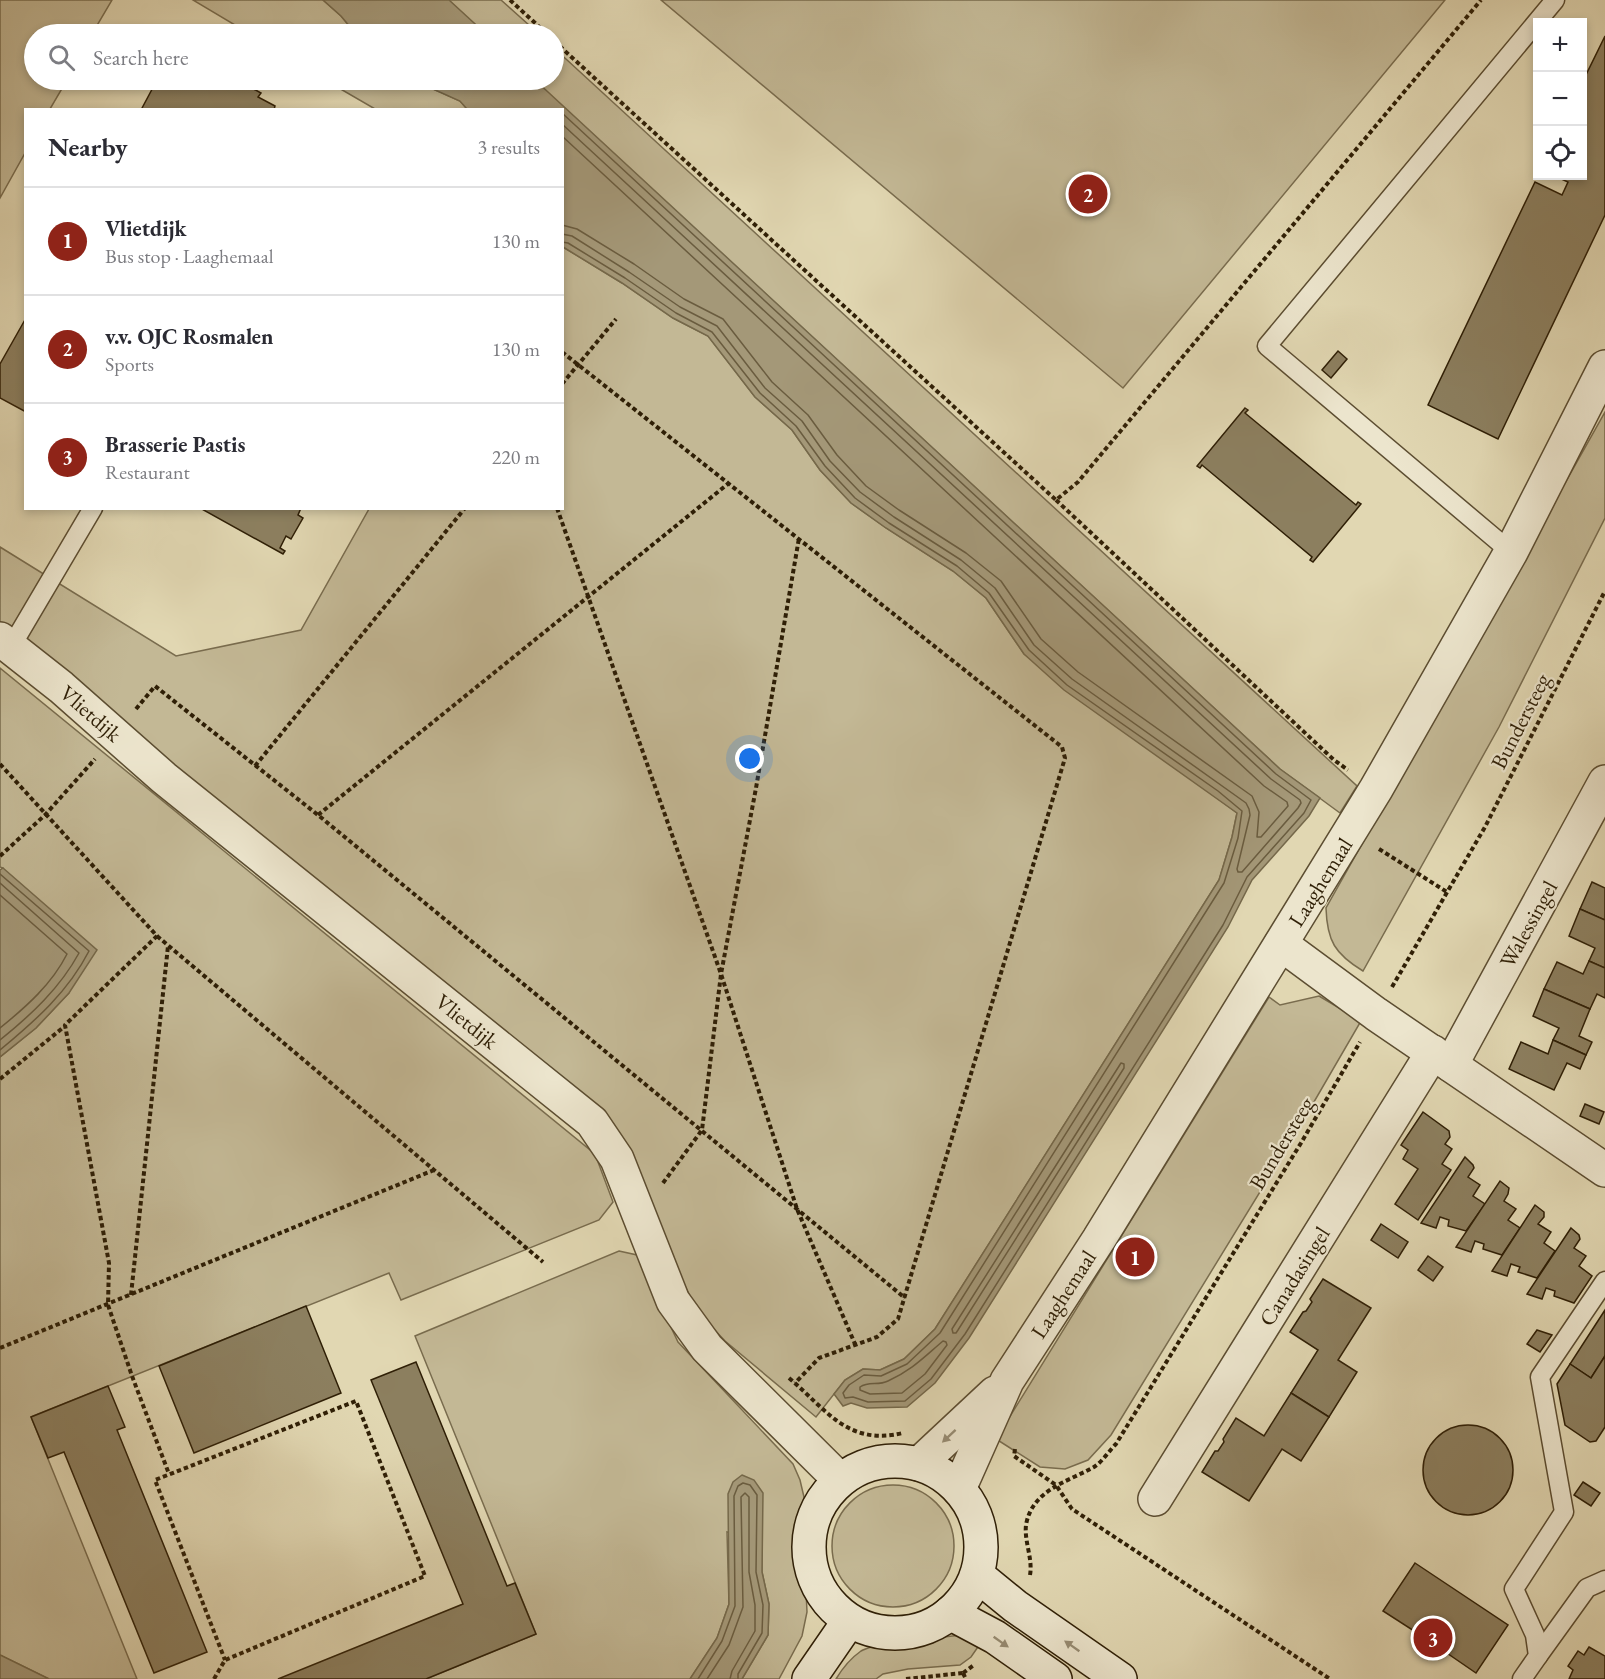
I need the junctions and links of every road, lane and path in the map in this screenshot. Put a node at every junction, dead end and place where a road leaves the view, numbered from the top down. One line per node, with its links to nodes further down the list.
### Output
1 (510, 0): 4 (path)
2 (1481, 0): 12 (path)
3 (1555, 0): 17 (lane)
4 (536, 24)
5 (564, 50): 12 (path)
6 (616, 319): 8 (path)
7 (564, 354): 8 (path)
8 (577, 364): 10 (path); 11 (path)
9 (1605, 366): 17 (street, Laaghemaal)
10 (564, 381)
11 (729, 483): 16 (path); 19 (path)
12 (1056, 500): 25 (path)
13 (92, 510): 20 (lane)
14 (463, 510): 23 (path)
15 (558, 510): 19 (path)
16 (799, 538): 34 (path); 47 (path)
17 (1511, 552): 25 (street, Laaghemaal)
18 (1605, 591): 30 (path, Bundersteeg)
19 (588, 596): 27 (path); 34 (path)
20 (5, 643): 21 (street, Vlietdijk)
21 (115, 735): 23 (path); 26 (path); 42 (street, Vlietdijk)
22 (0, 764): 26 (path)
23 (255, 766): 27 (path)
24 (1605, 782): 37 (street, Walessingel)
25 (1376, 789): 32 (street, Laaghemaal)
26 (45, 815): 29 (path); 31 (path)
27 (318, 815): 39 (path)
28 (1371, 845): 30 (path)
29 (0, 856)
30 (1447, 892): 35 (path, Bundersteeg)
31 (157, 936): 33 (path); 36 (path)
32 (1281, 944): 35 (street); 52 (street, Laaghemaal)
33 (168, 946): 40 (path); 46 (path)
34 (720, 974): 39 (path); 43 (path)
35 (1376, 1014): 37 (street); 61 (path, Bundersteeg)
36 (65, 1025): 38 (path); 48 (path)
37 (1442, 1058): 41 (street); 63 (street, Canadasingel)
38 (0, 1079)
39 (702, 1130): 42 (path); 43 (path)
40 (434, 1170): 44 (path); 46 (path)
41 (1605, 1170)
42 (632, 1198): 60 (street, Vlietdijk)
43 (797, 1209): 47 (path); 49 (path)
44 (543, 1263)
45 (1605, 1281): 70 (lane)
46 (131, 1295): 48 (path)
47 (905, 1298): 49 (path)
48 (108, 1305): 50 (path); 59 (path)
49 (855, 1344): 53 (path)
50 (0, 1348)
51 (787, 1377): 53 (path)
52 (1007, 1381): 55 (street, Laaghemaal); 58 (street, Laaghemaal, one-way to 58)
53 (795, 1383): 54 (path)
54 (912, 1431)
55 (981, 1437): 57 (path); 62 (street, Laaghemaal)
56 (1016, 1446): 57 (path)
57 (1014, 1456): 61 (path)
58 (919, 1464): 60 (street); 62 (street)
59 (169, 1474): 71 (path); 71 (path)
60 (840, 1480): 68 (street)
61 (1056, 1485): 66 (path, Bundersteeg); 79 (path)
62 (959, 1489): 64 (street)
63 (1155, 1499)
64 (976, 1575): 66 (street); 67 (street)
65 (1605, 1580): 70 (lane)
66 (1015, 1606): 78 (street, one-way to 66)
67 (950, 1613): 68 (street); 69 (street)
68 (849, 1621): 74 (street)
69 (995, 1637): 72 (path); 77 (street, one-way to 77)
70 (1538, 1656): 80 (lane)
71 (225, 1660): 73 (path)
72 (963, 1673): 75 (path); 76 (path)
73 (214, 1679)
74 (809, 1679)
75 (906, 1679)
76 (966, 1679)
77 (1055, 1679)
78 (1120, 1679)
79 (1330, 1679)
80 (1522, 1679)

